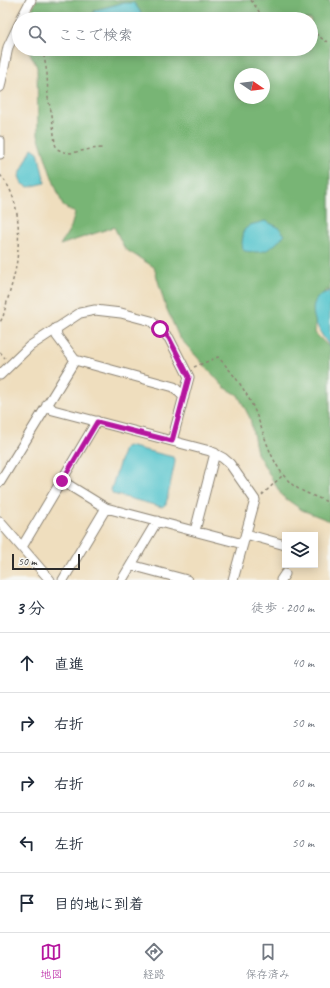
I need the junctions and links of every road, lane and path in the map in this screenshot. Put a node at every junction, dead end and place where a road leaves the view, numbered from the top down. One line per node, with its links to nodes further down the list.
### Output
1 (31, 0): 3 (street)
2 (251, 0): 4 (path)
3 (25, 12)
4 (259, 12)
5 (318, 35): 7 (path)
6 (12, 39): 9 (street)
7 (330, 42)
8 (44, 56): 11 (path)
9 (0, 87)
10 (0, 141): 12 (street)
11 (102, 148)
12 (0, 154)
13 (0, 175): 14 (path)
14 (0, 322)
15 (56, 328): 16 (street); 17 (street); 18 (street)
16 (75, 360): 19 (street); 20 (street)
17 (186, 370): 19 (street); 24 (path)
18 (0, 375)
19 (184, 397): 22 (street)
20 (47, 404): 21 (street); 26 (street)
21 (97, 422): 22 (street); 25 (street)
22 (172, 441): 23 (street)
23 (215, 453): 27 (street); 32 (street)
24 (284, 474): 27 (path); 28 (path)
25 (62, 481): 29 (street); 36 (street)
26 (0, 482)
27 (255, 500): 33 (street)
28 (330, 503)
29 (106, 508): 30 (street); 40 (street)
30 (157, 521): 32 (street); 37 (street)
31 (0, 522): 36 (street)
32 (195, 531): 34 (street)
33 (246, 534): 34 (street); 35 (street)
34 (243, 544): 43 (street)
35 (282, 544)
36 (22, 547): 39 (street)
37 (131, 565): 38 (street); 41 (street)
38 (174, 578): 42 (street)
39 (50, 580)
40 (63, 580)
41 (122, 580)
42 (187, 580)
43 (233, 580)

